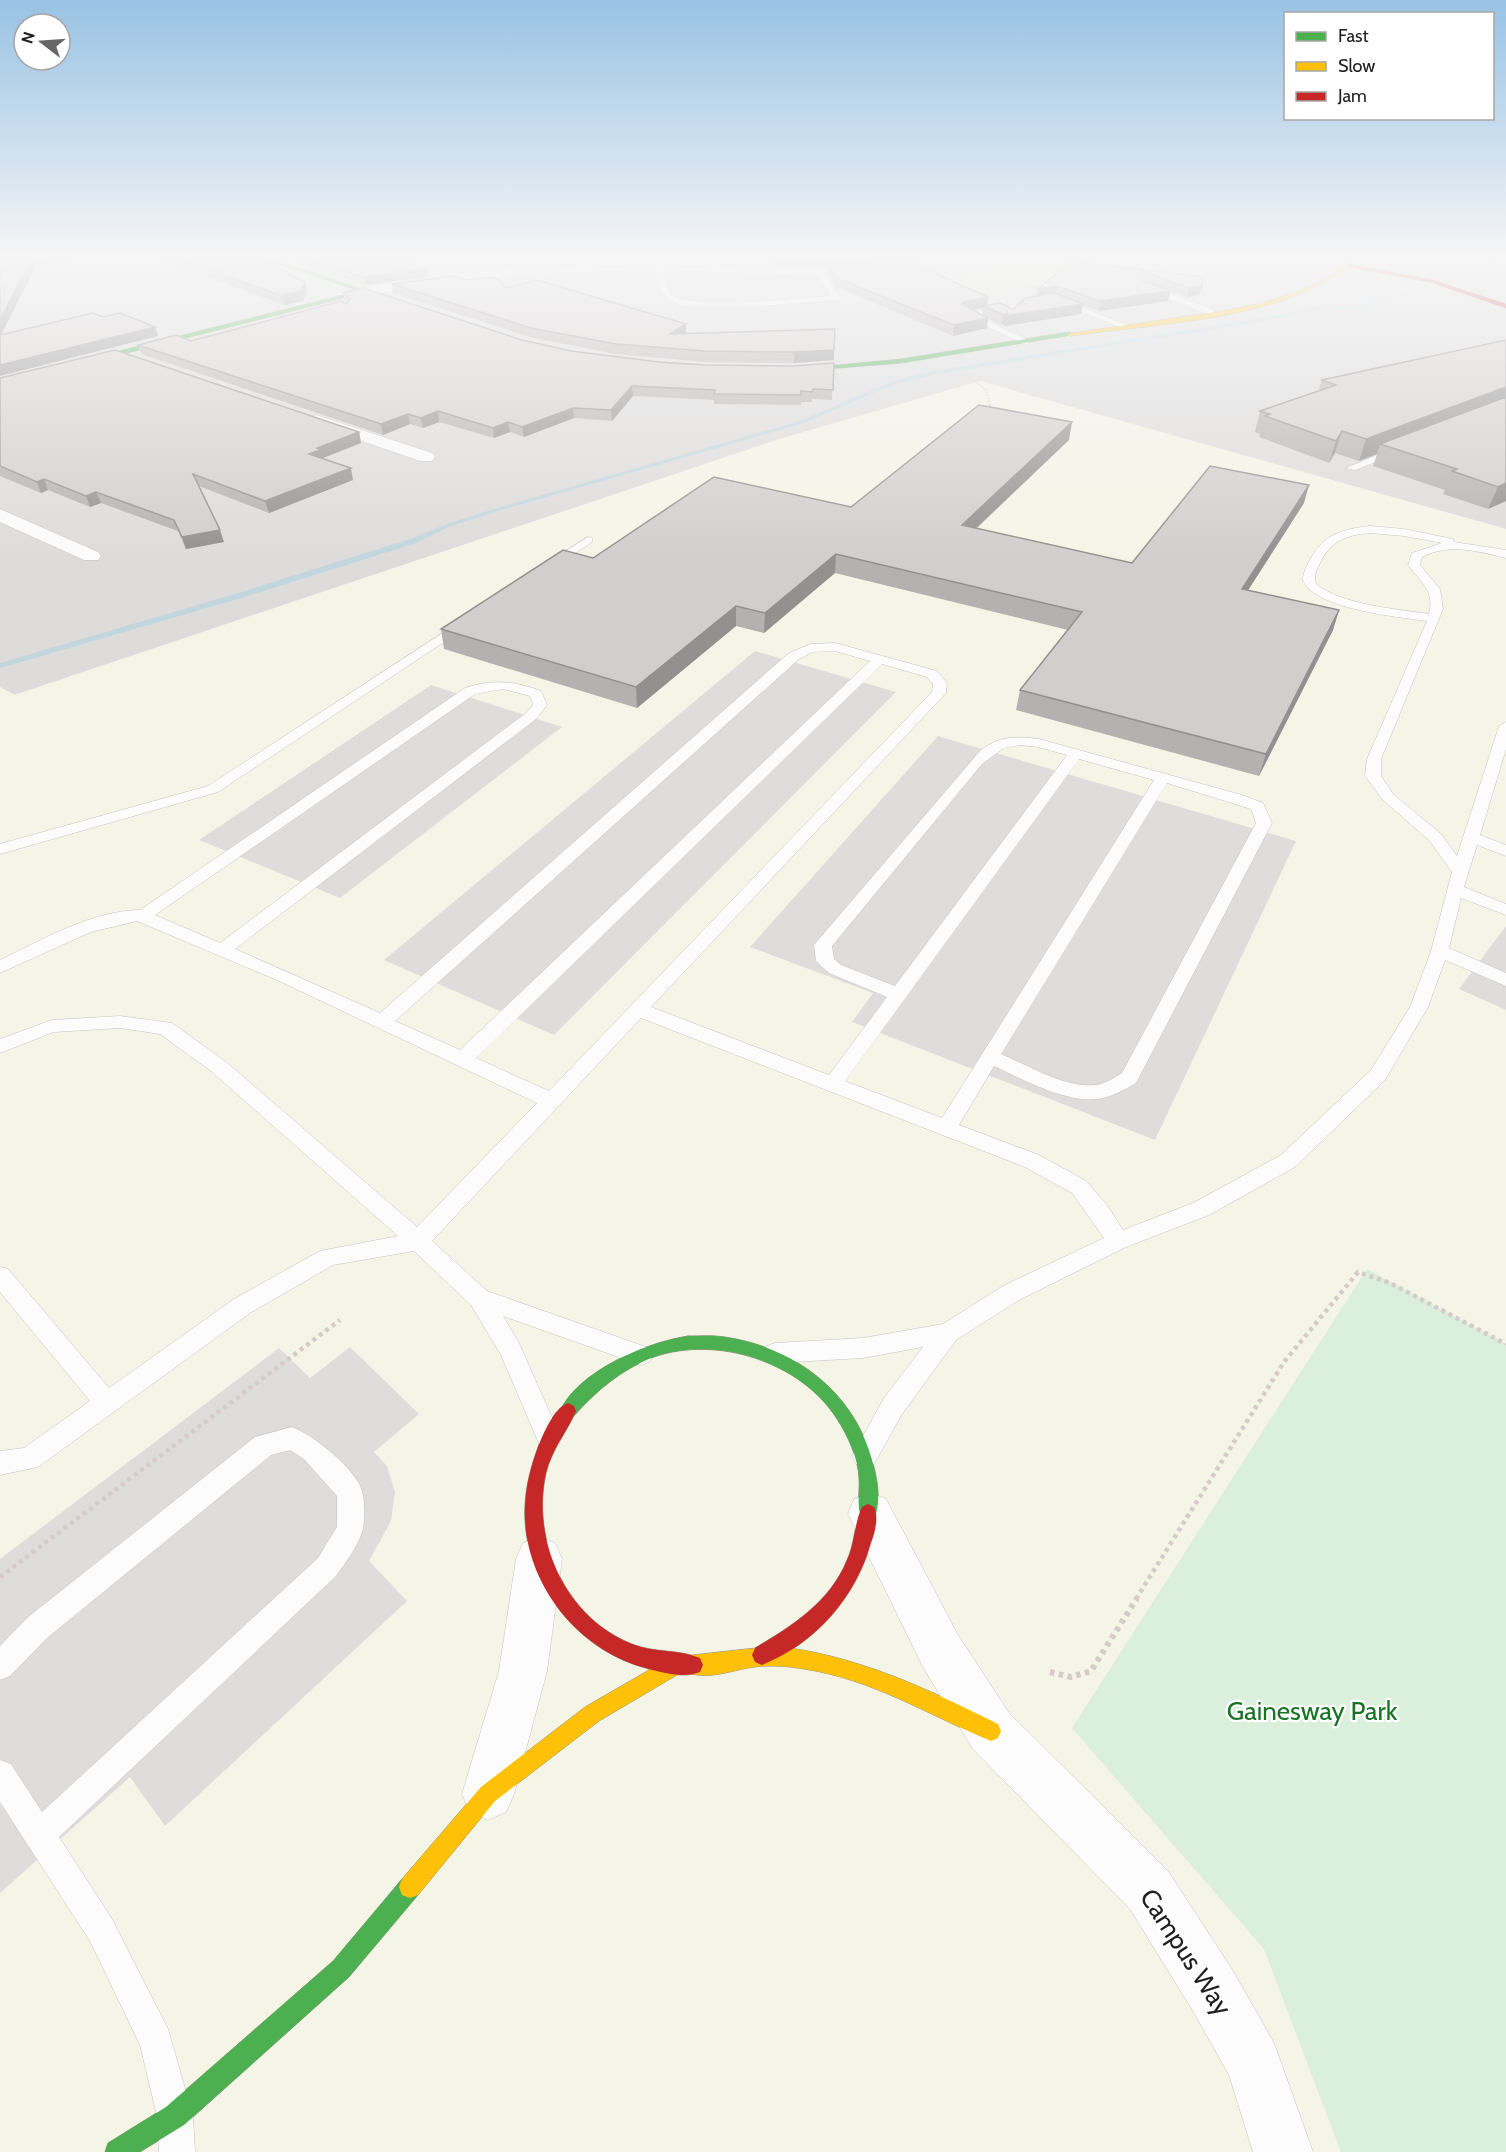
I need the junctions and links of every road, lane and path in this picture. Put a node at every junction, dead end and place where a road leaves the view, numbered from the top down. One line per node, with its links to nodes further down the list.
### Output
1 (97, 358): 7 (street)
2 (134, 358): 4 (street)
3 (919, 358): 5 (street)
4 (142, 361)
5 (770, 370)
6 (962, 374): 9 (path)
7 (0, 383)
8 (301, 415): 11 (street)
9 (987, 418)
10 (1406, 447): 12 (lane)
11 (426, 457)
12 (1351, 468)
13 (0, 515): 17 (street)
14 (588, 540): 18 (lane)
15 (1472, 546): 16 (lane); 20 (lane); 20 (lane)
16 (1506, 554)
17 (91, 556)
18 (539, 573)
19 (479, 612): 26 (lane)
20 (1434, 619): 28 (lane)
21 (880, 659): 36 (lane); 37 (lane); 40 (lane)
22 (1506, 726): 25 (lane)
23 (1076, 753): 24 (lane); 35 (lane); 35 (lane)
24 (1163, 777): 39 (lane); 39 (lane)
25 (1472, 837): 27 (lane); 28 (lane)
26 (0, 849)
27 (1506, 850)
28 (1458, 880): 29 (lane); 32 (lane)
29 (1506, 910)
30 (143, 916): 31 (lane); 31 (lane); 33 (lane)
31 (222, 950): 37 (lane)
32 (1440, 951): 34 (lane); 45 (lane)
33 (0, 967)
34 (1506, 980)
35 (898, 994): 41 (lane)
36 (637, 1009): 41 (lane); 42 (lane)
37 (382, 1022): 40 (lane)
38 (0, 1046): 44 (lane)
39 (990, 1057): 43 (lane)
40 (462, 1060): 42 (lane)
41 (832, 1084): 43 (lane)
42 (550, 1100): 44 (lane)
43 (945, 1128): 45 (lane)
44 (418, 1241): 47 (lane); 53 (lane)
45 (1118, 1241): 49 (lane)
46 (0, 1276): 53 (lane)
47 (479, 1298): 52 (lane); 54 (lane)
48 (340, 1320): 59 (path)
49 (948, 1333): 51 (lane); 55 (lane)
50 (1506, 1344): 63 (path)
51 (767, 1353): 52 (street); 55 (street)
52 (641, 1355): 54 (street)
53 (107, 1404): 56 (lane)
54 (549, 1438): 58 (street)
55 (865, 1456): 57 (street)
56 (0, 1463)
57 (870, 1514): 60 (street); 64 (street, Campus Way)
58 (539, 1559): 61 (street); 66 (street)
59 (0, 1577)
60 (762, 1655): 61 (street); 64 (street, Campus Way)
61 (675, 1665): 66 (street)
62 (0, 1666): 67 (lane)
63 (1050, 1672)
64 (991, 1731): 72 (street, Campus Way)
65 (0, 1775): 67 (lane)
66 (488, 1794): 68 (street)
67 (39, 1835): 68 (lane)
68 (175, 2116): 69 (street); 70 (lane); 71 (lane)
69 (117, 2152)
70 (154, 2152)
71 (177, 2152)
72 (1283, 2152)

